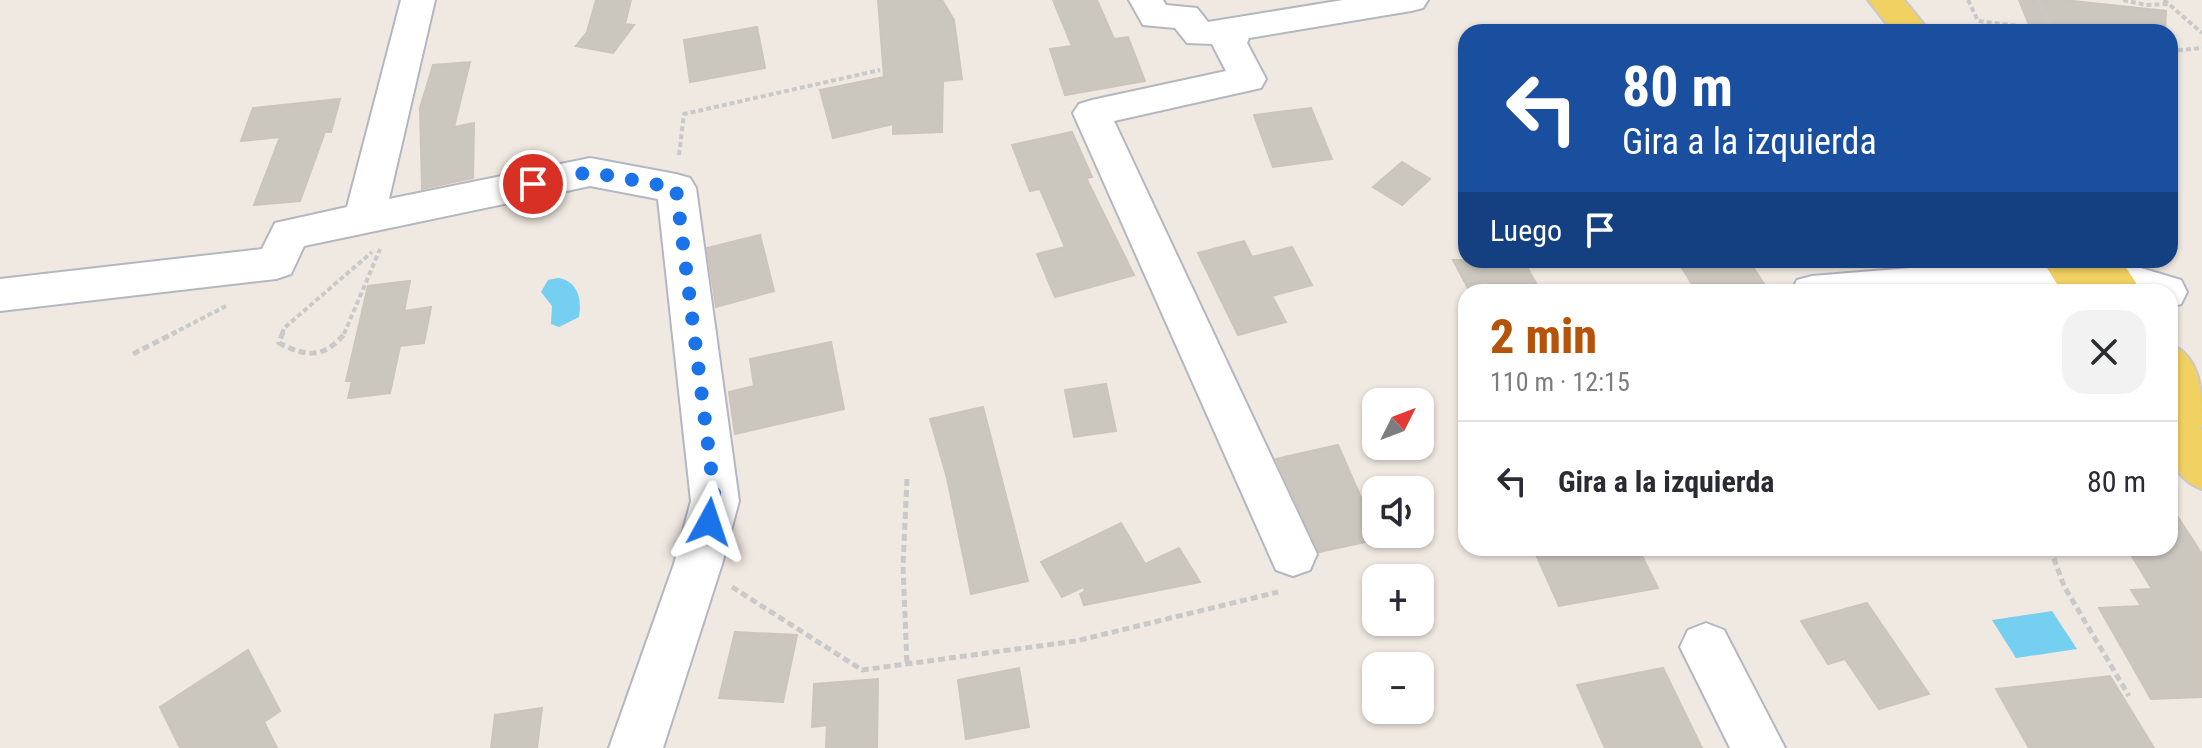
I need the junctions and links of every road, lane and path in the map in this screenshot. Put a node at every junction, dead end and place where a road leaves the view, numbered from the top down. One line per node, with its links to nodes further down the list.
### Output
1 (418, 0): 21 (street)
2 (1146, 0): 15 (street)
3 (1411, 0): 10 (street)
4 (1877, 0): 11 (main road)
5 (1885, 0): 12 (main road)
6 (1968, 0): 13 (path)
7 (2039, 0): 14 (path)
8 (2123, 0): 9 (path)
9 (2166, 2): 16 (path)
10 (1307, 8): 15 (street)
11 (1894, 24)
12 (1905, 24)
13 (2003, 24)
14 (2049, 24)
15 (1236, 29): 35 (street)
16 (2202, 33)
17 (2202, 48): 18 (path)
18 (2178, 50)
19 (880, 70): 20 (path)
20 (676, 188): 21 (street); 34 (street)
21 (373, 231): 21 (path); 22 (street)
22 (276, 263): 26 (street); 29 (path)
23 (2091, 275): 24 (street); 25 (street)
24 (1943, 284)
25 (2130, 284)
26 (0, 295)
27 (2178, 296): 28 (street)
28 (2202, 303)
29 (133, 354)
30 (2178, 374): 31 (main road)
31 (2202, 408)
32 (907, 479): 37 (path)
33 (2053, 556): 38 (path)
34 (698, 564): 37 (path); 39 (street)
35 (1289, 572): 37 (path)
36 (1706, 647): 40 (street)
37 (907, 664)
38 (2129, 696)
39 (636, 748)
40 (1758, 748)

